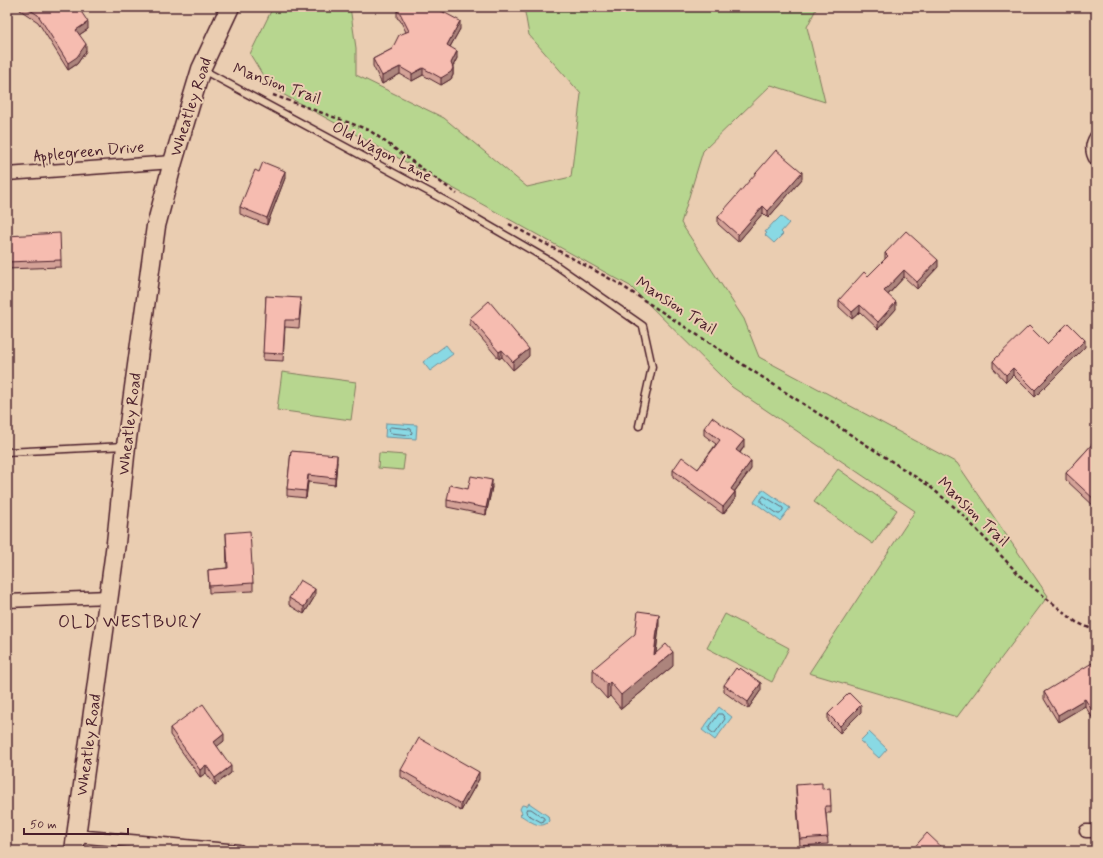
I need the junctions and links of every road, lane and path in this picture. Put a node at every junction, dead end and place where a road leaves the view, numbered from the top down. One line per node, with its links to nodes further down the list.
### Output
1 (230, 7): 2 (street, Wheatley Road)
2 (201, 69): 6 (street, Wheatley Road); 10 (lane, Old Wagon Lane)
3 (266, 93): 8 (path, Mansion Trail)
4 (1096, 137): 5 (street)
5 (1096, 160)
6 (173, 162): 7 (street, Applegreen Drive); 11 (street, Wheatley Road)
7 (7, 174)
8 (461, 198)
9 (508, 224): 15 (path, Mansion Trail)
10 (639, 426)
11 (126, 446): 12 (lane); 13 (street, Wheatley Road)
12 (7, 452)
13 (109, 597): 14 (street); 16 (street, Wheatley Road)
14 (7, 601)
15 (1096, 631)
16 (75, 843): 17 (street)
17 (239, 851)

